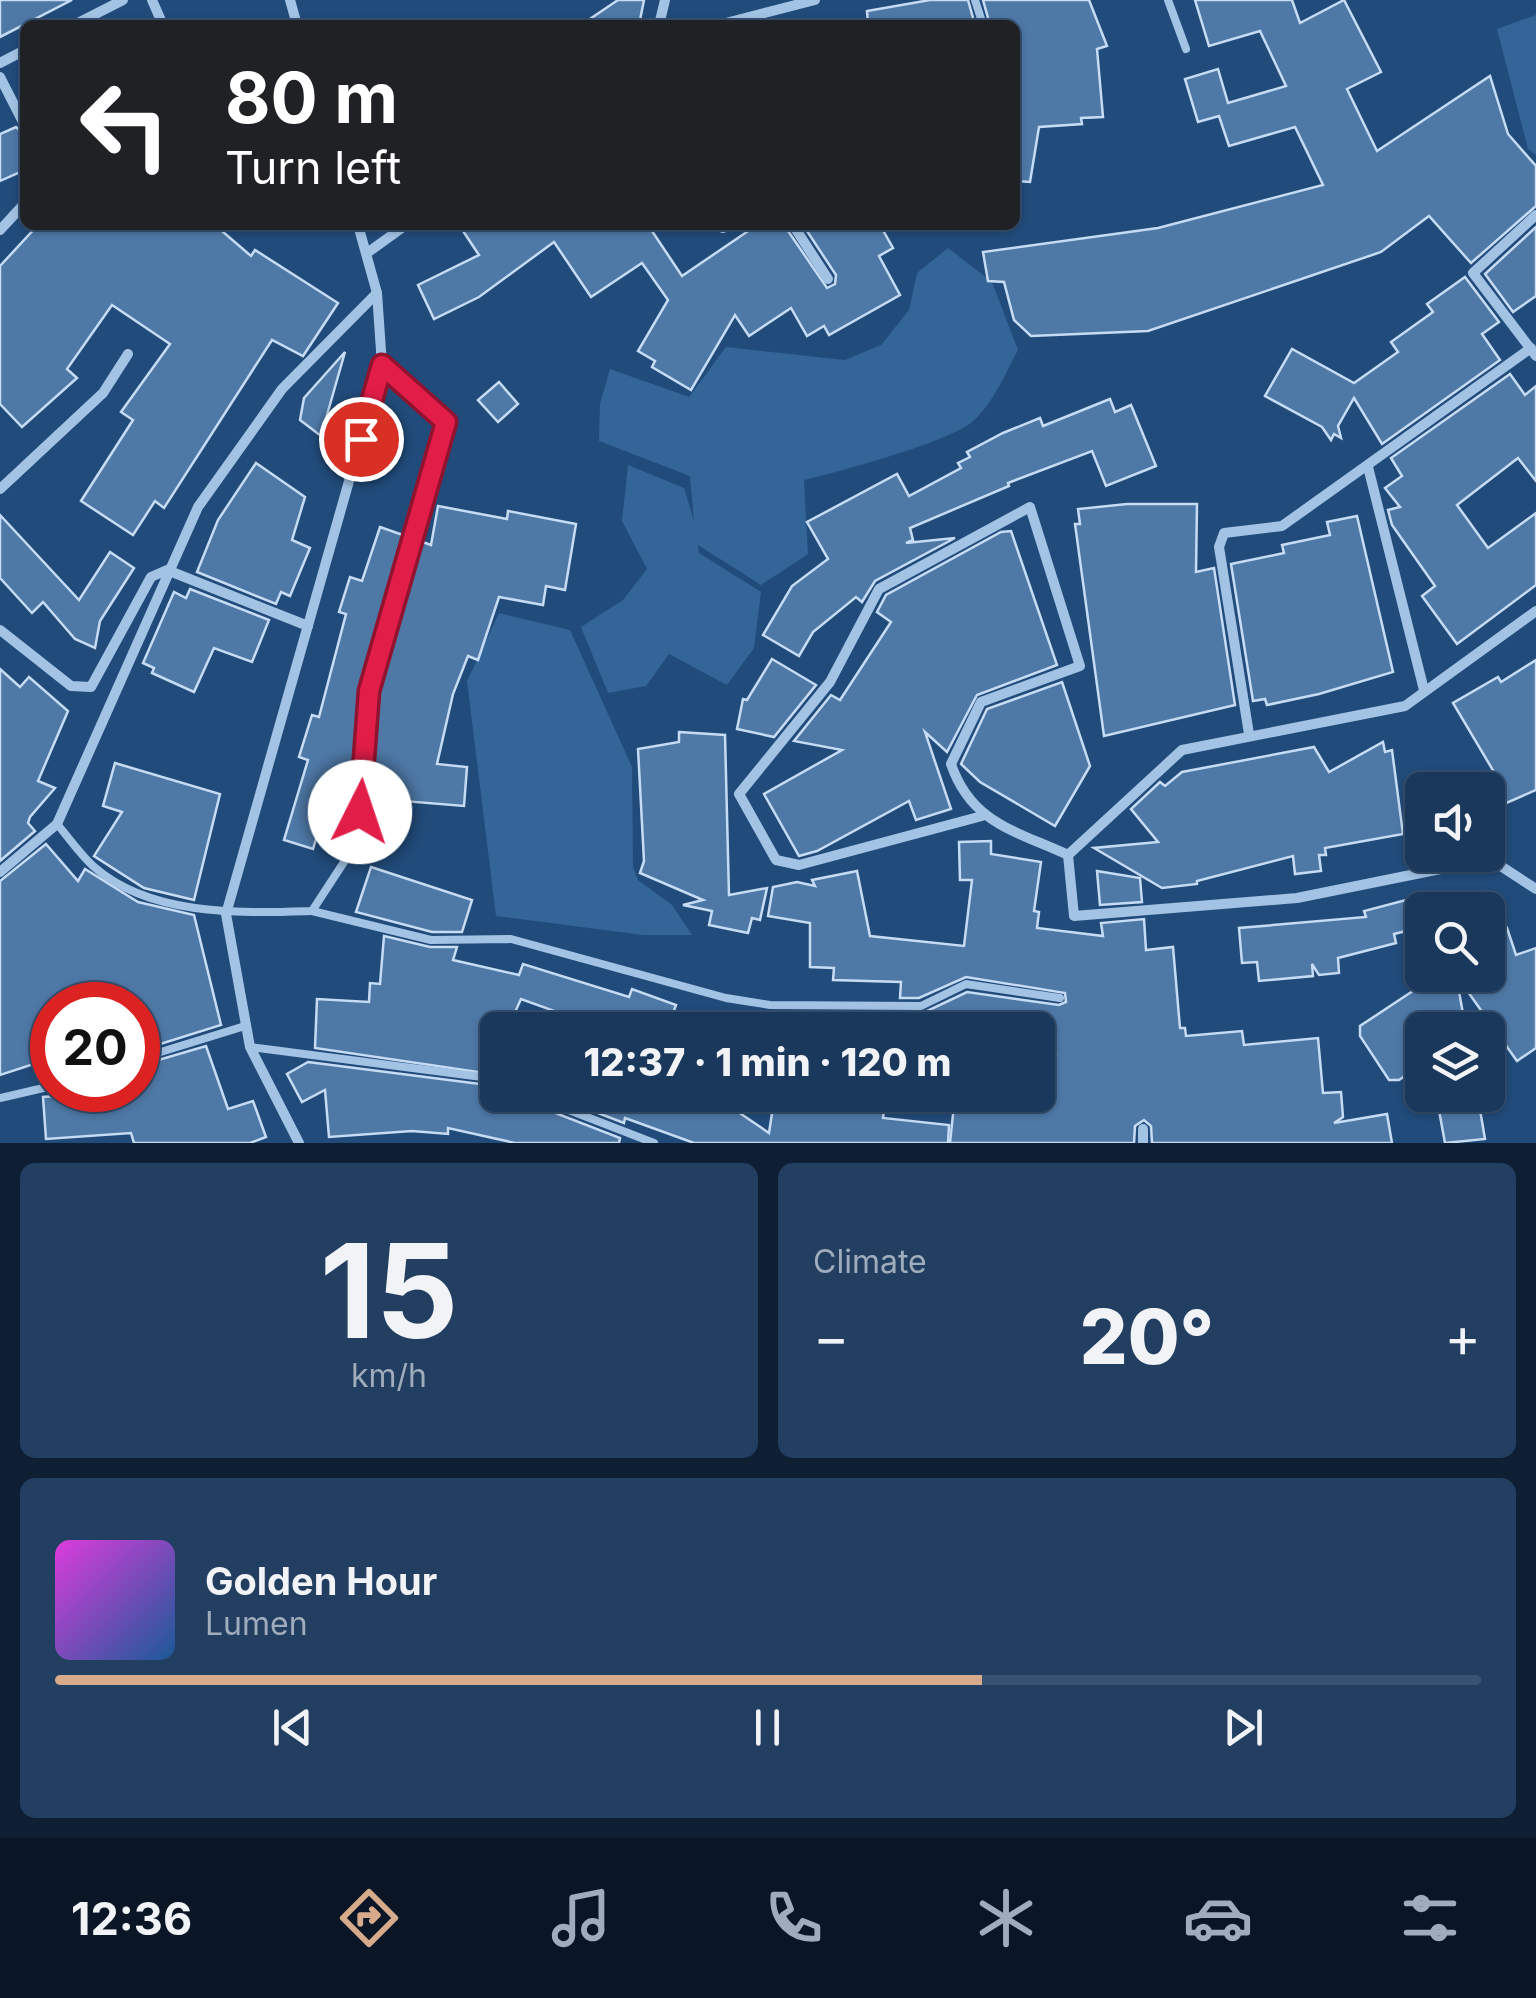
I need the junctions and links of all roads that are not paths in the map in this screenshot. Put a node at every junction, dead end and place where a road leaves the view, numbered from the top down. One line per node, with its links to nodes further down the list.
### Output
1 (123, 0): 5 (street)
2 (815, 0): 4 (street)
3 (1168, 0): 7 (lane)
4 (783, 3): 6 (street)
5 (84, 20)
6 (739, 20)
7 (1186, 49)
8 (0, 77): 9 (street)
9 (20, 116)
10 (20, 208): 12 (street)
11 (1536, 215): 19 (street)
12 (0, 230)
13 (360, 230): 16 (street)
14 (399, 230): 16 (street)
15 (797, 230): 17 (street)
16 (367, 253): 18 (street)
17 (828, 279)
18 (377, 293): 21 (street); 24 (street)
19 (1533, 352): 22 (street)
20 (128, 354): 23 (street)
21 (382, 365): 26 (street); 35 (lane)
22 (1368, 467): 28 (street); 29 (street)
23 (0, 489)
24 (167, 570): 26 (street); 27 (street); 31 (street)
25 (1536, 612): 28 (street)
26 (308, 626): 36 (street)
27 (0, 630)
28 (1424, 690): 29 (street)
29 (1249, 734): 32 (street)
30 (982, 816): 30 (street); 32 (street)
31 (57, 824): 33 (street); 36 (lane)
32 (1068, 855): 34 (street)
33 (0, 872)
34 (1536, 889)
35 (312, 911): 36 (lane); 37 (lane)
36 (226, 914): 38 (street)
37 (1060, 998)
38 (245, 1026): 39 (street); 40 (lane)
39 (250, 1047): 41 (lane); 46 (street)
40 (160, 1052)
41 (480, 1076)
42 (30, 1091): 43 (lane)
43 (0, 1098)
44 (574, 1112): 47 (lane)
45 (1143, 1129): 48 (street)
46 (299, 1143)
47 (654, 1143)
48 (1143, 1143)

